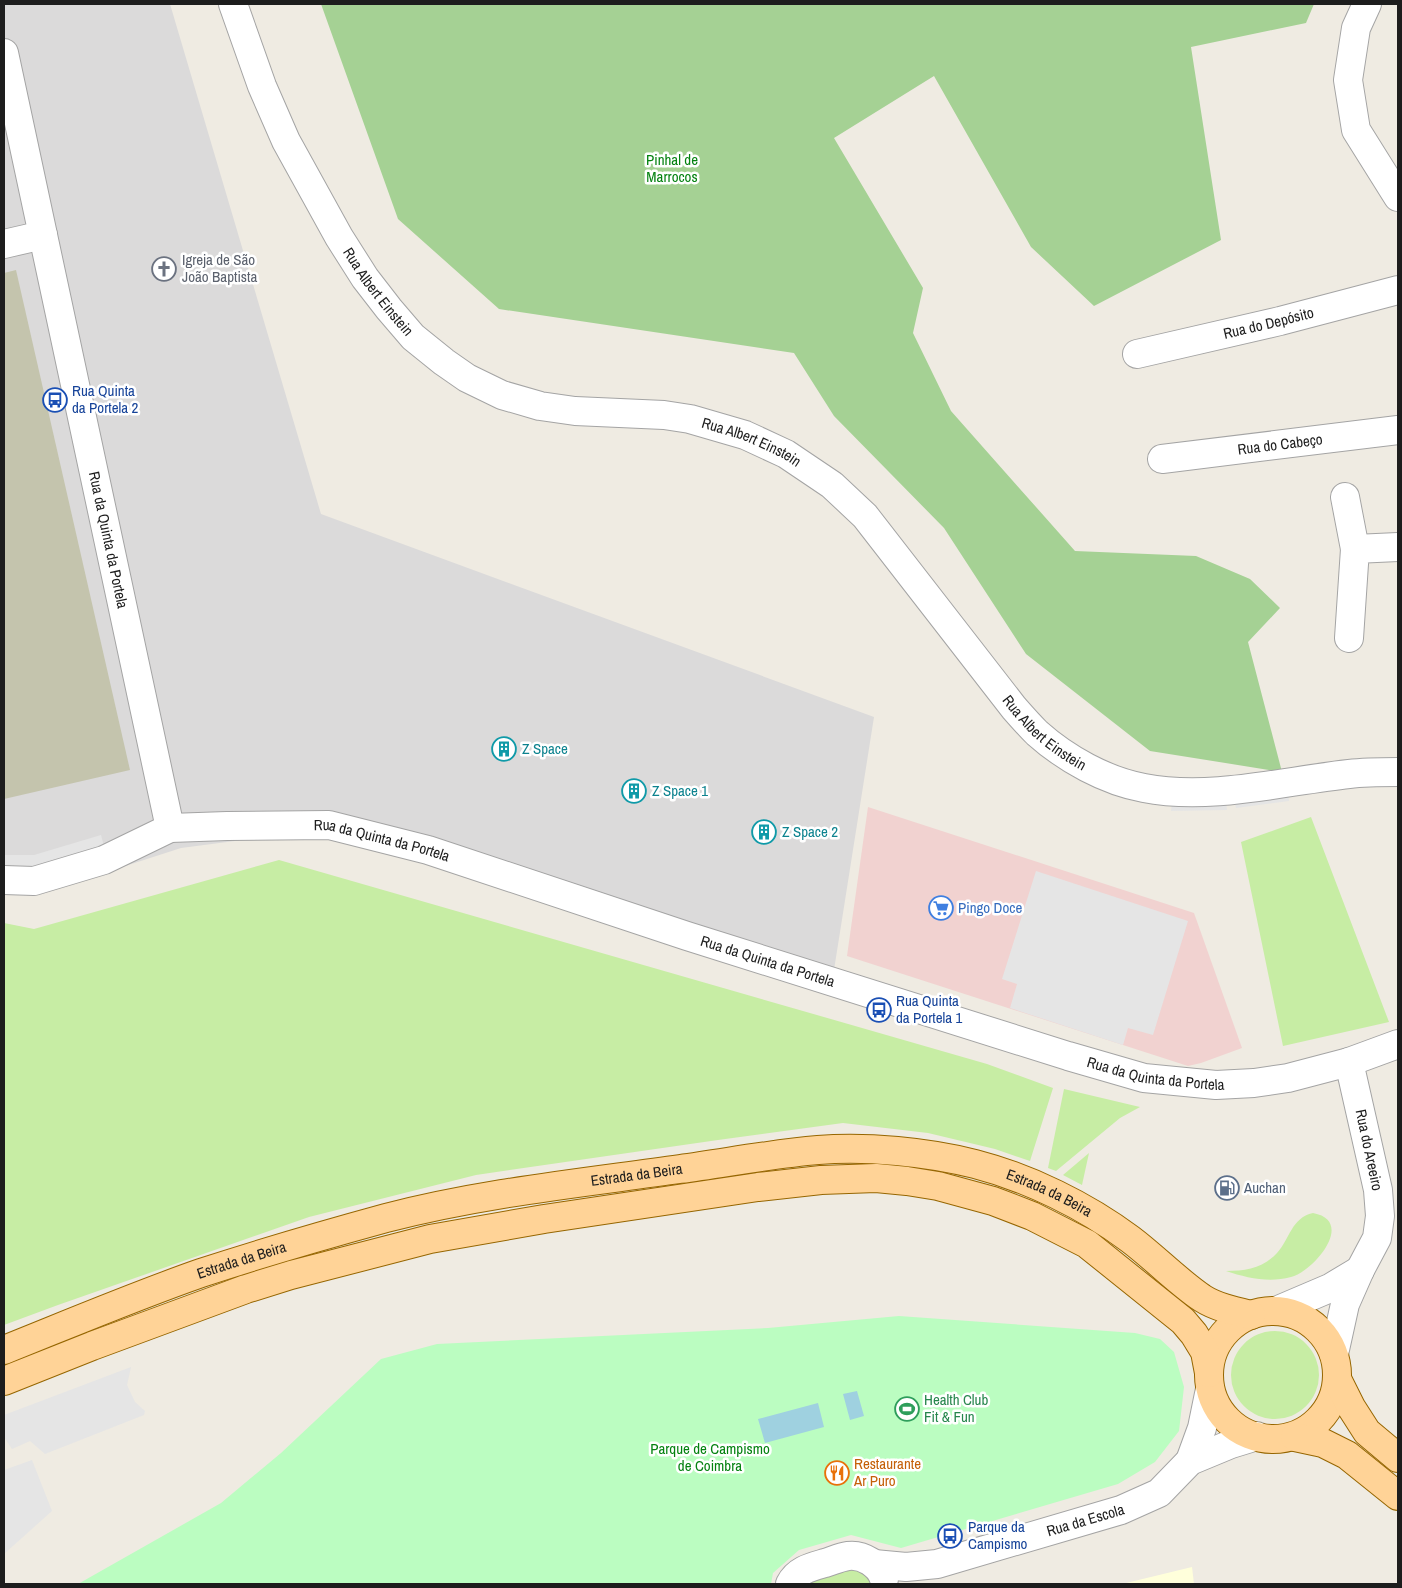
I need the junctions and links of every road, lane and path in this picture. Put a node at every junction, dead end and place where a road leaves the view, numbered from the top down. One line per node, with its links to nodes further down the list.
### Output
1 (233, 4): 16 (street, Rua Albert Einstein)
2 (1368, 4): 5 (street)
3 (4, 54): 4 (street, Rua da Quinta da Portela)
4 (15, 158): 6 (street, Rua da Quinta da Portela)
5 (1398, 197)
6 (43, 235): 7 (street); 17 (street, Rua da Quinta da Portela)
7 (4, 244)
8 (1398, 290): 9 (street, Rua do Depósito)
9 (1137, 354)
10 (1398, 430): 11 (street, Rua do Cabeço)
11 (1162, 459)
12 (1345, 497): 14 (street)
13 (1398, 547): 14 (street)
14 (1355, 549): 15 (street)
15 (1348, 638)
16 (1398, 772)
17 (170, 828): 18 (street); 20 (street, Rua da Quinta da Portela)
18 (4, 880)
19 (1398, 1044): 20 (street)
20 (1349, 1062): 21 (street, Rua do Areeiro)
21 (1388, 1244): 22 (street, Rua do Areeiro)
22 (1360, 1270): 23 (street); 25 (street, Rua do Areeiro)
23 (1264, 1313): 24 (main road, Estrada da Beira); 25 (main road); 27 (main road)
24 (4, 1350)
25 (1336, 1366): 29 (main road); 30 (main road)
26 (4, 1381): 27 (main road, Estrada da Beira)
27 (1209, 1381): 28 (main road); 31 (street, Rua da Escola)
28 (1257, 1436): 29 (main road); 31 (street, Rua da Escola)
29 (1295, 1436): 32 (main road)
30 (1398, 1458)
31 (1190, 1461): 33 (street, Rua da Escola)
32 (1398, 1496)
33 (937, 1564): 34 (street, Rua da Escola); 36 (street, Rua da Escola)
34 (880, 1574): 35 (street, Rua da Escola)
35 (790, 1584)
36 (908, 1584)

